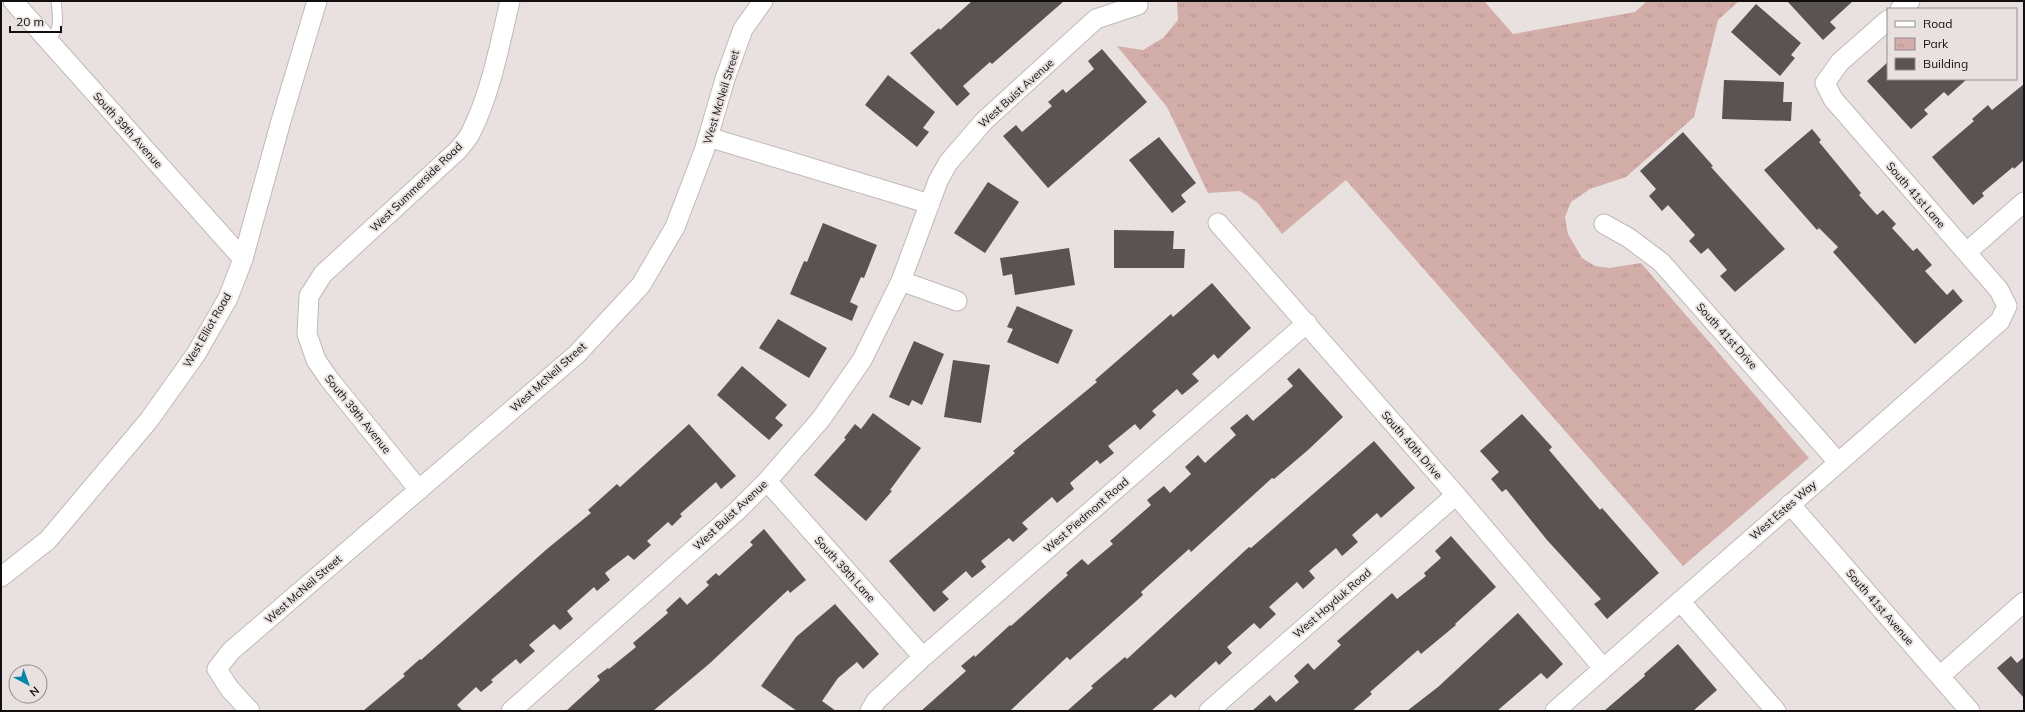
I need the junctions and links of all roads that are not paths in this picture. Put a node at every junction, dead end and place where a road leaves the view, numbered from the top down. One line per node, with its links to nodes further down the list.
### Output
1 (13, 1): 10 (street, South 39th Avenue)
2 (56, 1): 10 (lane)
3 (317, 1): 17 (street, West Elliot Road)
4 (510, 1): 22 (street, West Summerside Road)
5 (763, 1): 11 (street, West McNeil Street)
6 (1910, 1): 8 (street)
7 (1138, 5): 13 (street, West Buist Avenue)
8 (1901, 8)
9 (1887, 21): 16 (street, South 41st Lane)
10 (50, 42): 17 (street, South 39th Avenue)
11 (708, 137): 13 (street); 25 (street, West McNeil Street)
12 (2024, 202): 16 (street)
13 (930, 204): 18 (street, West Buist Avenue)
14 (1218, 223): 21 (street, South 40th Drive)
15 (1604, 224): 23 (street, South 41st Drive)
16 (1967, 252): 20 (street, South 41st Lane)
17 (243, 259): 28 (street, West Elliot Road)
18 (901, 281): 19 (street); 24 (street, West Buist Avenue)
19 (957, 301)
20 (2007, 306): 23 (street, West Estes Way)
21 (1307, 323): 26 (street, South 40th Drive); 31 (street, West Piedmont Road)
22 (308, 334): 25 (street, South 39th Avenue)
23 (1838, 462): 27 (street, West Estes Way)
24 (767, 481): 31 (street, South 39th Lane); 35 (street, West Buist Avenue)
25 (418, 490): 34 (street, West McNeil Street)
26 (1456, 495): 32 (street, South 40th Drive); 37 (street, West Hayduk Road)
27 (1790, 504): 29 (street, West Estes Way); 33 (street, South 41st Avenue)
28 (1, 577)
29 (1680, 601): 32 (street, West Estes Way); 39 (street)
30 (2024, 602): 33 (street)
31 (923, 657): 36 (street, West Piedmont Road)
32 (1604, 668): 38 (street, West Estes Way)
33 (1940, 676): 40 (street, South 41st Avenue)
34 (250, 711)
35 (511, 711)
36 (870, 711)
37 (1208, 711)
38 (1555, 711)
39 (1776, 711)
40 (1970, 711)

